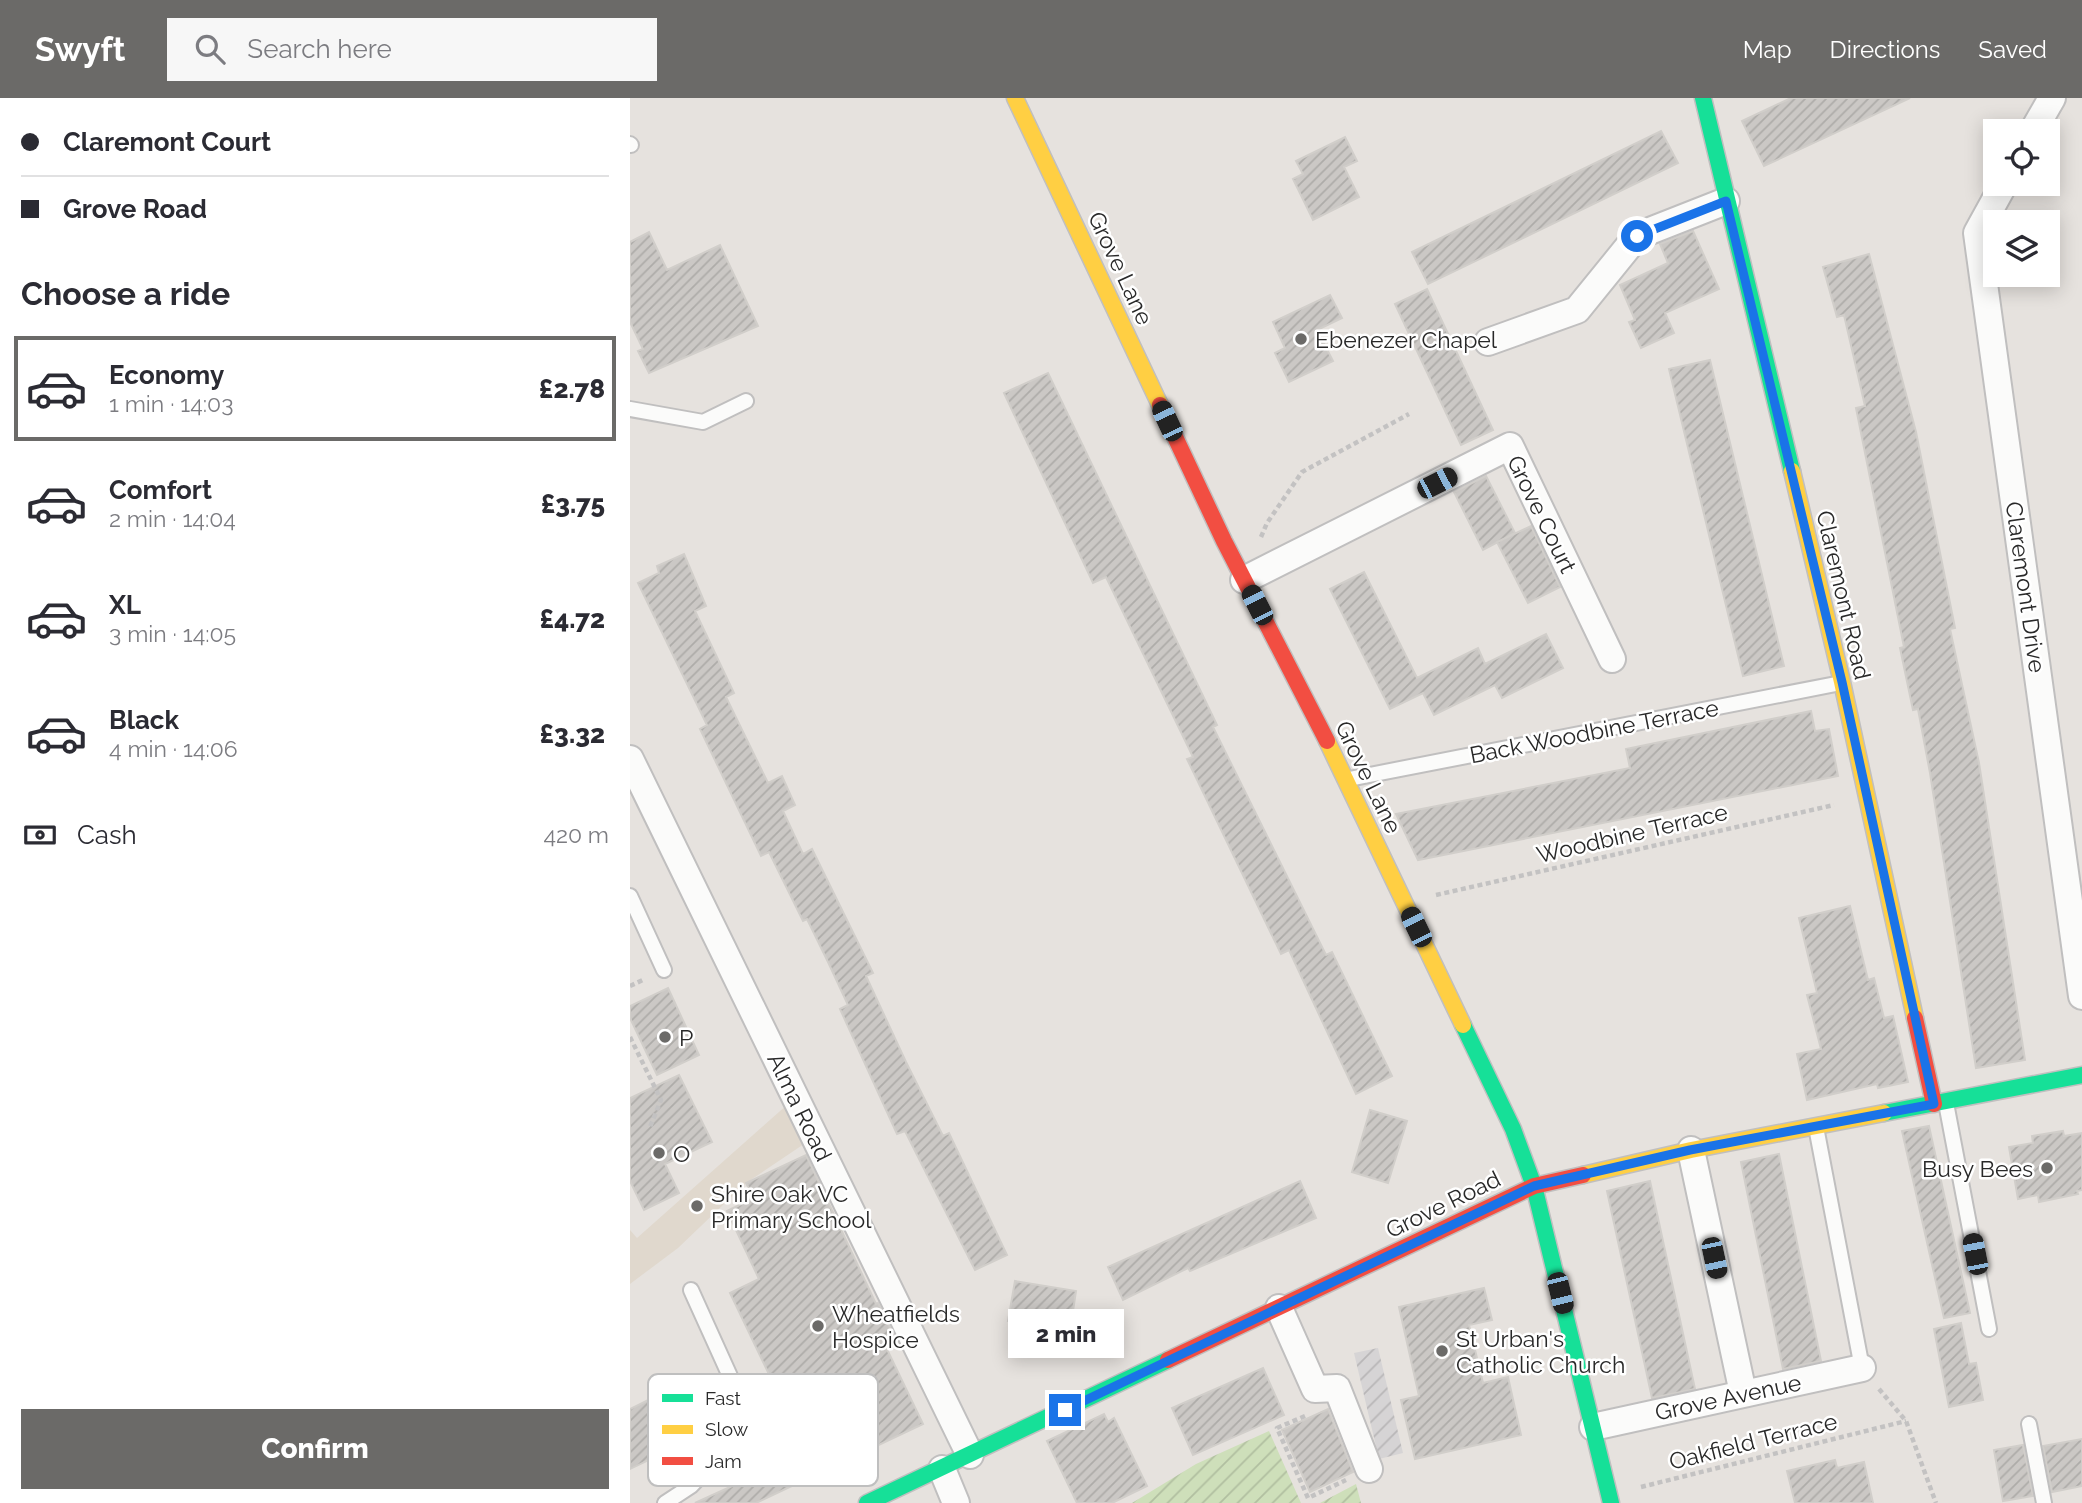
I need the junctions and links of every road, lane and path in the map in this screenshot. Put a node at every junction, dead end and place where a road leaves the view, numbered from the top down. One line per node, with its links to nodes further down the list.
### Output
1 (1015, 98): 11 (street, Grove Lane)
2 (1703, 98): 6 (street, Claremont Road)
3 (2052, 98): 4 (street)
4 (2040, 119)
5 (1997, 196): 20 (street, Claremont Drive)
6 (1726, 201): 7 (street); 13 (street, Claremont Road)
7 (1488, 342)
8 (746, 401): 9 (lane)
9 (630, 409)
10 (1409, 414): 11 (path)
11 (1244, 580): 12 (street, Grove Court); 15 (street, Grove Lane)
12 (1612, 659)
13 (1842, 682): 15 (lane, Back Woodbine Terrace); 16 (street, Claremont Road)
14 (630, 759): 40 (street, Alma Road)
15 (1346, 779): 18 (street, Grove Lane)
16 (1867, 798): 18 (path, Woodbine Terrace); 25 (street, Claremont Road)
17 (630, 896): 19 (lane)
18 (1404, 902): 29 (street, Grove Lane)
19 (664, 970)
20 (2082, 996)
21 (630, 1037): 24 (path)
22 (657, 1075): 24 (path)
23 (2082, 1075): 25 (street, Grove Road)
24 (650, 1078): 27 (path)
25 (1940, 1104): 26 (street, Grove Road); 32 (lane)
26 (1816, 1126): 28 (street, Grove Road); 33 (lane)
27 (650, 1127)
28 (1690, 1150): 29 (street, Grove Road); 35 (street)
29 (1534, 1186): 31 (street, Grove Road); 39 (street, Grove Lane)
30 (691, 1290): 34 (lane)
31 (1279, 1308): 36 (street); 40 (street, Grove Road)
32 (1989, 1329)
33 (1862, 1368): 35 (street, Grove Avenue); 37 (path)
34 (729, 1374)
35 (1743, 1393): 39 (street, Grove Avenue)
36 (1342, 1399): 42 (street); 42 (path)
37 (1906, 1421): 44 (path, Oakfield Terrace); 48 (path)
38 (2029, 1424): 49 (lane)
39 (1593, 1427): 44 (street, Grove Lane)
40 (970, 1455): 41 (street, Grove Road)
41 (942, 1469): 46 (street, Grove Road); 47 (street)
42 (1369, 1469)
43 (691, 1486): 45 (lane)
44 (1606, 1501)
45 (665, 1503)
46 (867, 1503)
47 (956, 1503)
48 (1936, 1503)
49 (2044, 1503)

